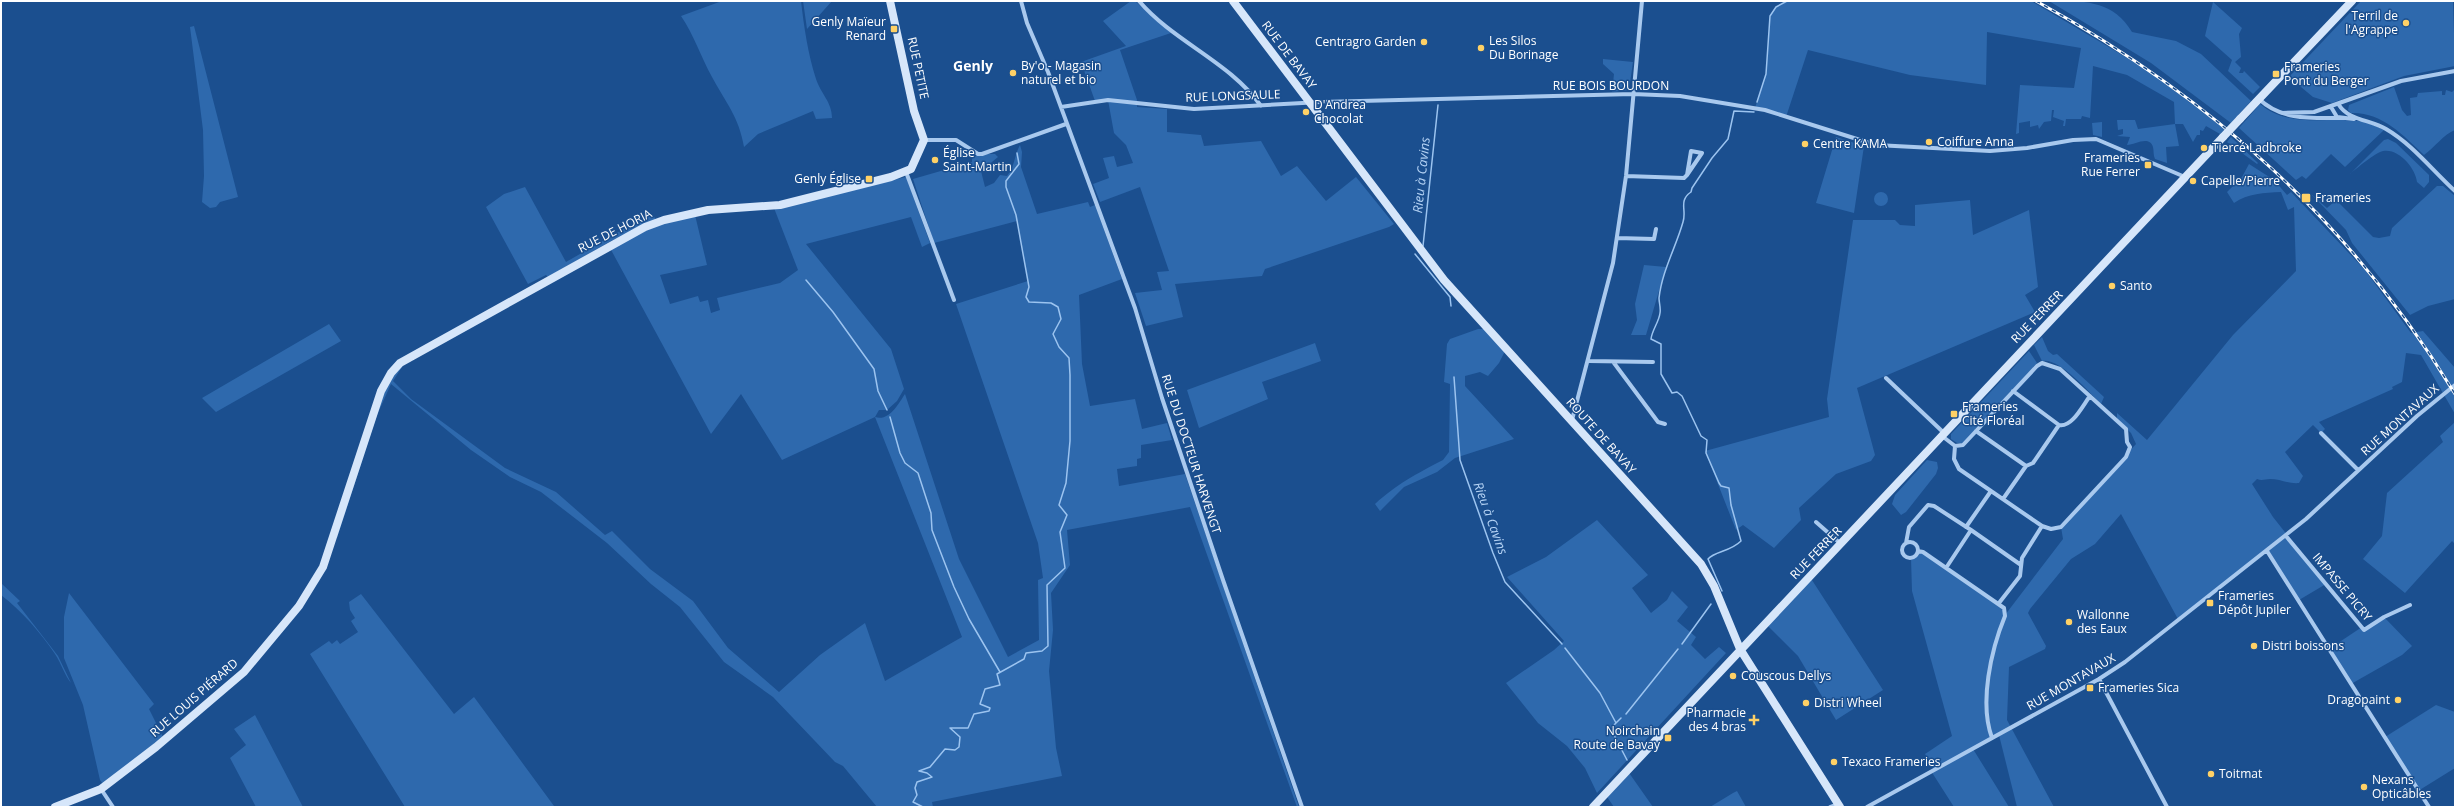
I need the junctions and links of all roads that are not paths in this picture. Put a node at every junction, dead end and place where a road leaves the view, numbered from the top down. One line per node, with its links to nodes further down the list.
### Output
1 (892, 1): 19 (main road, RUE PETITE)
2 (1021, 1): 14 (street, RUE DU DOCTEUR HARVENGT)
3 (1139, 1): 12 (street)
4 (1233, 1): 10 (main road, RUE DE BAVAY)
5 (1642, 1): 8 (street)
6 (2352, 1): 9 (main road, RUE FERRER)
7 (2455, 71): 11 (street)
8 (1633, 94): 10 (street, RUE BOIS BOURDON); 22 (street); 23 (street, RUE BOIS BOURDON)
9 (2259, 99): 15 (street); 23 (main road, RUE FERRER, bridge)
10 (1310, 104): 12 (street, RUE LONGSAULE); 36 (main road, ROUTE DE BAVAY)
11 (2338, 105): 13 (street); 17 (street)
12 (1261, 106): 14 (street, RUE LONGSAULE)
13 (2331, 107): 15 (street); 16 (street)
14 (1061, 108): 18 (street, RUE DU DOCTEUR HARVENGT)
15 (2282, 113): 16 (street)
16 (2343, 118): 17 (street)
17 (2362, 119): 24 (street)
18 (1066, 124): 19 (street); 67 (street, RUE DU DOCTEUR HARVENGT)
19 (924, 140): 20 (main road)
20 (906, 172): 27 (street); 33 (main road, RUE DE HORIA)
21 (1688, 175): 21 (street); 22 (street)
22 (1626, 176): 26 (street)
23 (2185, 177): 41 (main road, RUE FERRER)
24 (2455, 191)
25 (1656, 229): 26 (street)
26 (1617, 238): 28 (street)
27 (954, 300)
28 (1589, 361): 30 (street); 36 (street)
29 (1653, 362): 30 (street)
30 (1614, 363): 37 (street)
31 (1886, 378): 41 (street)
32 (2455, 385): 44 (street, RUE MONTAVAUX)
33 (381, 390): 63 (main road, RUE LOUIS PIÉRARD)
34 (2013, 392): 35 (street); 38 (street); 39 (street)
35 (2090, 396): 38 (street); 48 (street)
36 (1571, 421): 60 (main road, ROUTE DE BAVAY)
37 (1665, 424)
38 (2059, 425): 43 (street)
39 (1976, 431): 42 (street); 43 (street)
40 (2321, 433): 44 (street, RUE MONTAVAUX)
41 (1943, 434): 42 (street); 53 (main road, RUE FERRER)
42 (1955, 446): 45 (street)
43 (2026, 466): 46 (street)
44 (2358, 470): 51 (street, RUE MONTAVAUX)
45 (1991, 491): 46 (street); 49 (street)
46 (2003, 499): 48 (street)
47 (1816, 522): 53 (street)
48 (2042, 526): 56 (street)
49 (1966, 527): 50 (street); 52 (street)
50 (1971, 530): 56 (street); 57 (street)
51 (2286, 536): 54 (street, RUE MONTAVAUX); 59 (street, IMPASSE PICRY)
52 (1906, 543): 55 (street); 55 (street)
53 (1841, 544): 60 (main road, RUE FERRER)
54 (2267, 551): 61 (street, RUE MONTAVAUX); 71 (street)
55 (1918, 552): 57 (street)
56 (2021, 565): 58 (street)
57 (1946, 568): 58 (street)
58 (1999, 603): 62 (street)
59 (2410, 605)
60 (1740, 649): 64 (main road, ROUTE DE BAVAY); 68 (main road, RUE FERRER)
61 (2099, 679): 62 (street, RUE MONTAVAUX); 70 (street)
62 (1992, 738): 69 (street, RUE MONTAVAUX)
63 (101, 789): 65 (main road, RUE LOUIS PIÉRARD); 66 (street)
64 (1836, 806)
65 (55, 807)
66 (113, 807)
67 (1302, 807)
68 (1593, 807)
69 (1868, 807)
70 (2167, 807)
71 (2429, 807)

